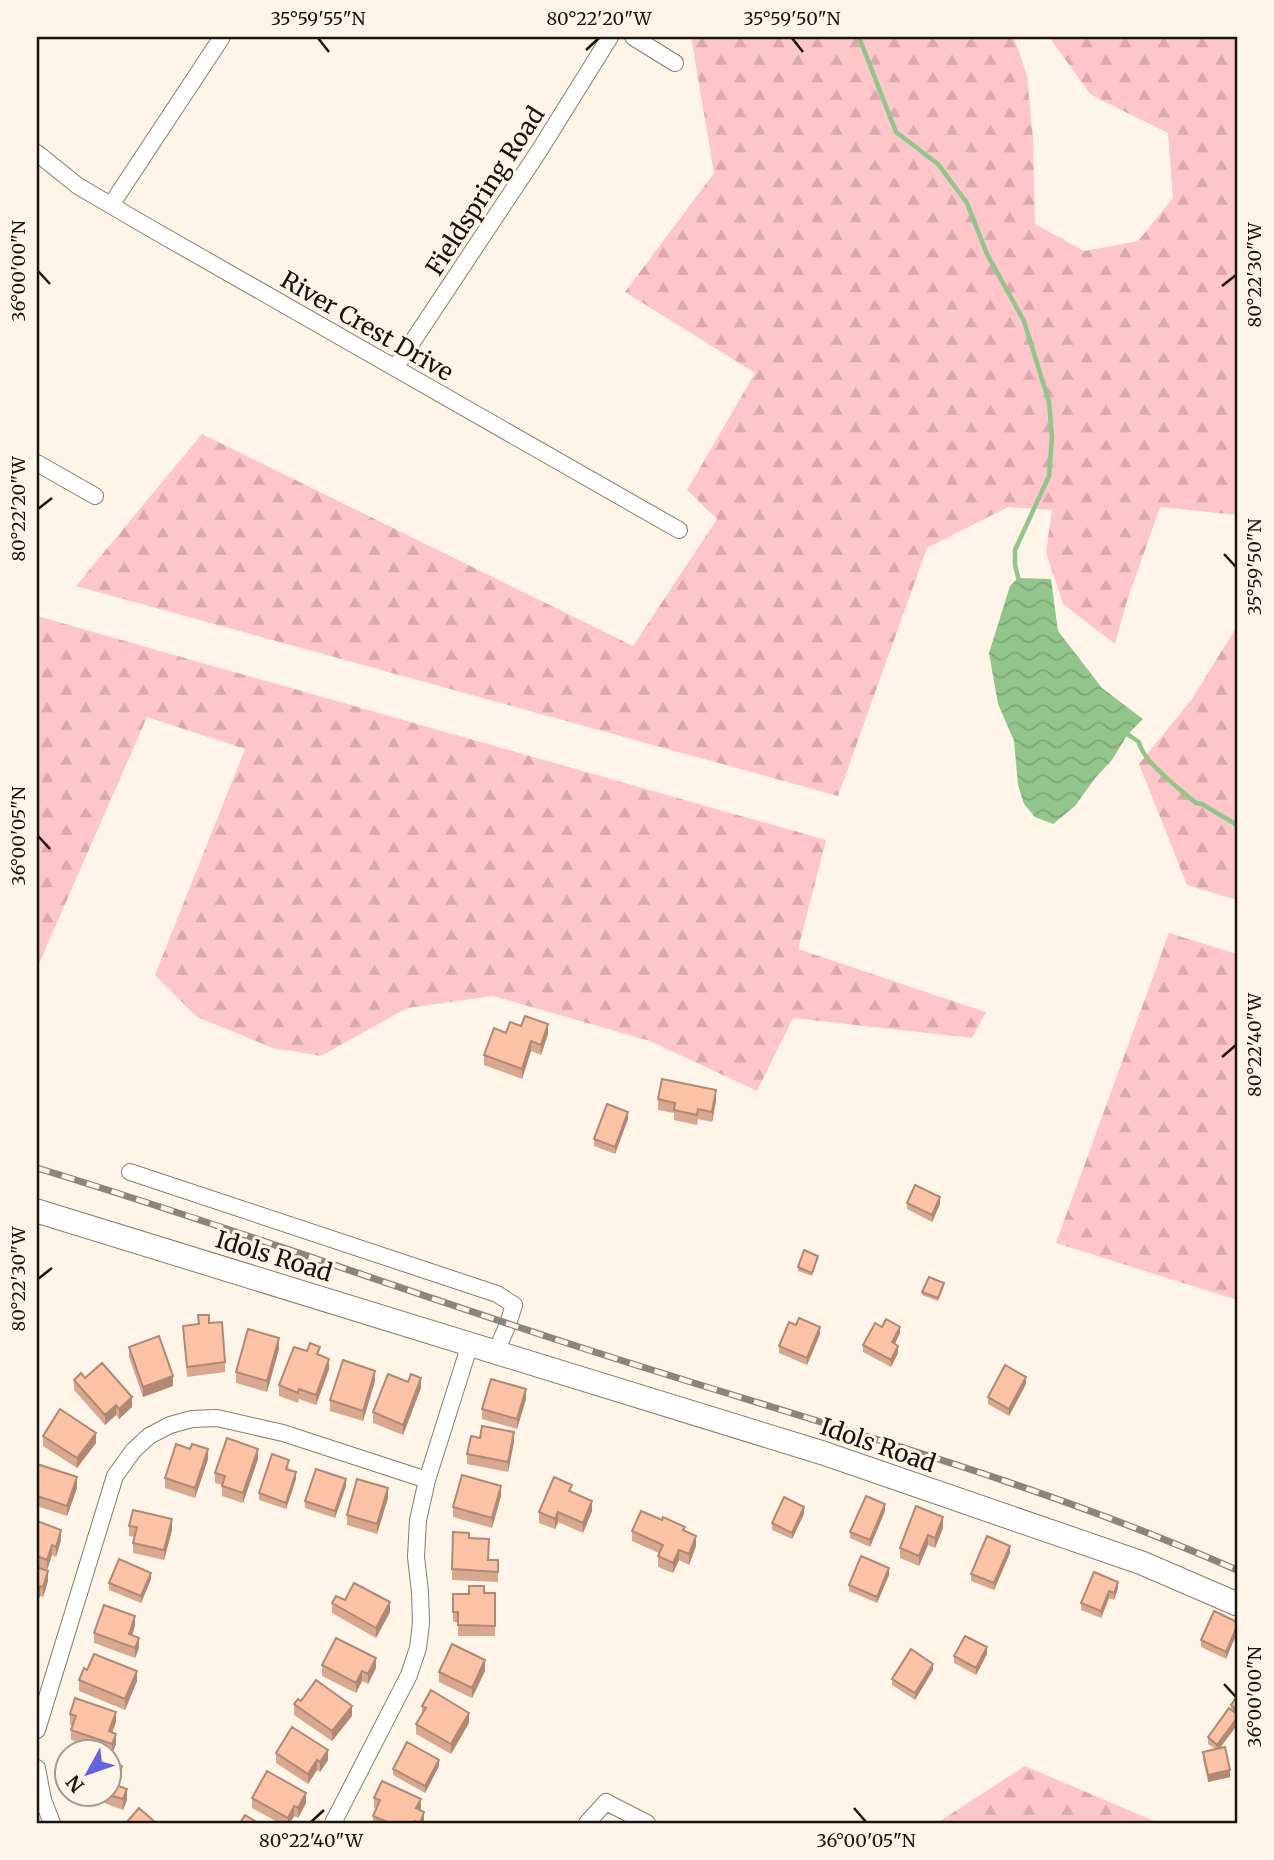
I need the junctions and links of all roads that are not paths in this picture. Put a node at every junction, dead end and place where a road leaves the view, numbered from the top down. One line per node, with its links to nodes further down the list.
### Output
1 (222, 37): 6 (street)
2 (610, 37): 7 (street, Fieldspring Road)
3 (633, 37): 4 (street)
4 (675, 63)
5 (37, 153): 6 (street, River Crest Drive)
6 (111, 205): 7 (street, River Crest Drive)
7 (395, 368): 10 (street, River Crest Drive)
8 (37, 463): 9 (street)
9 (95, 496)
10 (679, 530)
11 (130, 1172): 14 (street, Idols Road)
12 (37, 1211): 13 (street, Idols Road)
13 (470, 1344): 14 (street, Idols Road); 15 (street)
14 (496, 1352): 16 (street, Idols Road)
15 (427, 1480): 17 (street); 21 (street)
16 (1237, 1604)
17 (41, 1701): 18 (street)
18 (37, 1730)
19 (37, 1768): 20 (street)
20 (52, 1823)
21 (333, 1823)
22 (587, 1823): 23 (street)
23 (647, 1823)

